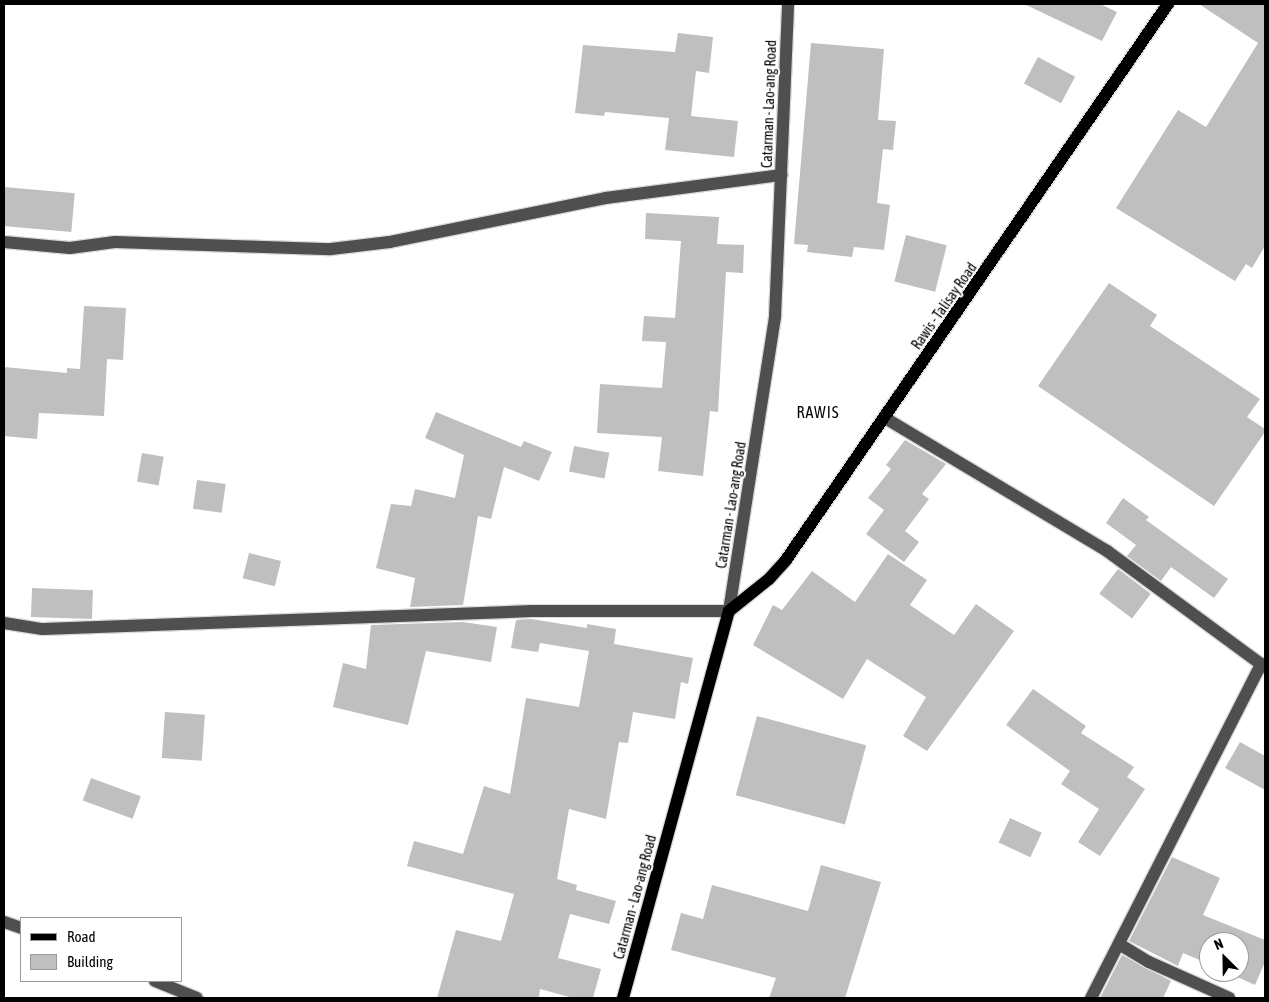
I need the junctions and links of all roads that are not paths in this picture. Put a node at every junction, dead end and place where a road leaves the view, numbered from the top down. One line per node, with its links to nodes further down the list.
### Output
1 (788, 4): 3 (street, Catarman - Lao-ang Road)
2 (1168, 4): 5 (main road, Rawis - Talisay Road)
3 (781, 175): 4 (street); 6 (street, Catarman - Lao-ang Road)
4 (4, 242)
5 (885, 418): 6 (main road, Rawis - Talisay Road); 8 (street)
6 (729, 611): 7 (street); 14 (main road, Catarman - Lao-ang Road)
7 (4, 623)
8 (1263, 665): 11 (street)
9 (4, 922): 10 (street)
10 (20, 928)
11 (1119, 944): 15 (street); 16 (street)
12 (157, 982): 13 (street)
13 (197, 998)
14 (623, 998)
15 (1091, 998)
16 (1229, 998)

